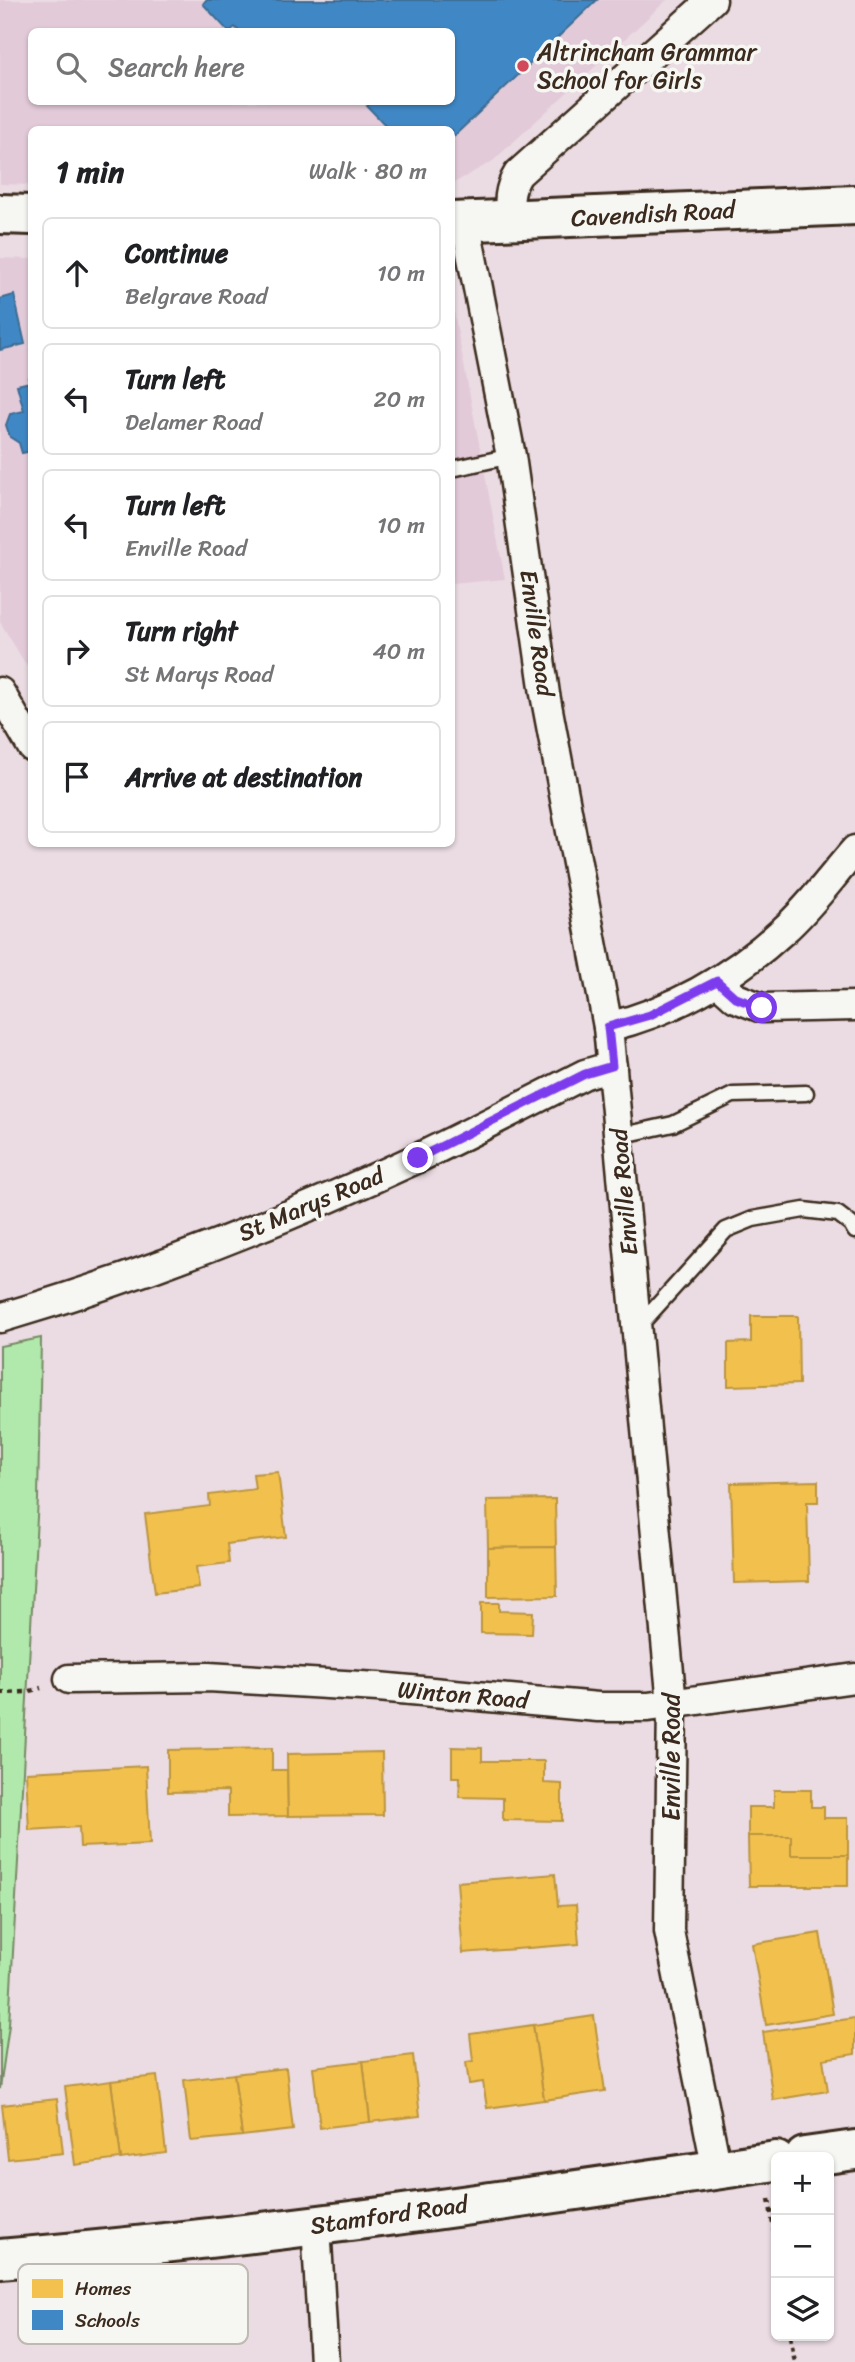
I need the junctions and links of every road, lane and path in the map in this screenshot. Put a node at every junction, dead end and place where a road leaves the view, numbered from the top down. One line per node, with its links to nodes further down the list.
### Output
1 (712, 0): 5 (street)
2 (855, 205): 5 (street, Cavendish Road)
3 (0, 214): 4 (street)
4 (28, 215)
5 (510, 220): 6 (street, Cavendish Road)
6 (458, 222): 7 (street, Enville Road)
7 (511, 456): 8 (lane); 14 (street, Enville Road)
8 (455, 468)
9 (0, 692): 10 (street)
10 (28, 740)
11 (855, 850): 12 (street)
12 (717, 981): 13 (street); 14 (street)
13 (855, 1006)
14 (608, 1027): 15 (street, Enville Road)
15 (612, 1066): 17 (street, Enville Road); 19 (street, St Marys Road)
16 (806, 1093): 17 (lane)
17 (619, 1136): 20 (street, Enville Road)
18 (855, 1231): 20 (lane)
19 (0, 1318)
20 (637, 1328): 24 (street, Enville Road)
21 (855, 1678): 24 (street, Winton Road)
22 (69, 1679): 23 (path); 24 (street, Winton Road)
23 (0, 1693)
24 (673, 1704): 28 (street, Enville Road)
25 (855, 2150): 26 (street)
26 (834, 2153)
27 (770, 2162): 28 (street, Stamford Road); 29 (path)
28 (717, 2170): 30 (street, Stamford Road)
29 (774, 2215)
30 (316, 2225): 31 (street, Stamford Road); 33 (street)
31 (0, 2259)
32 (791, 2341): 34 (path)
33 (324, 2362)
34 (794, 2362)

